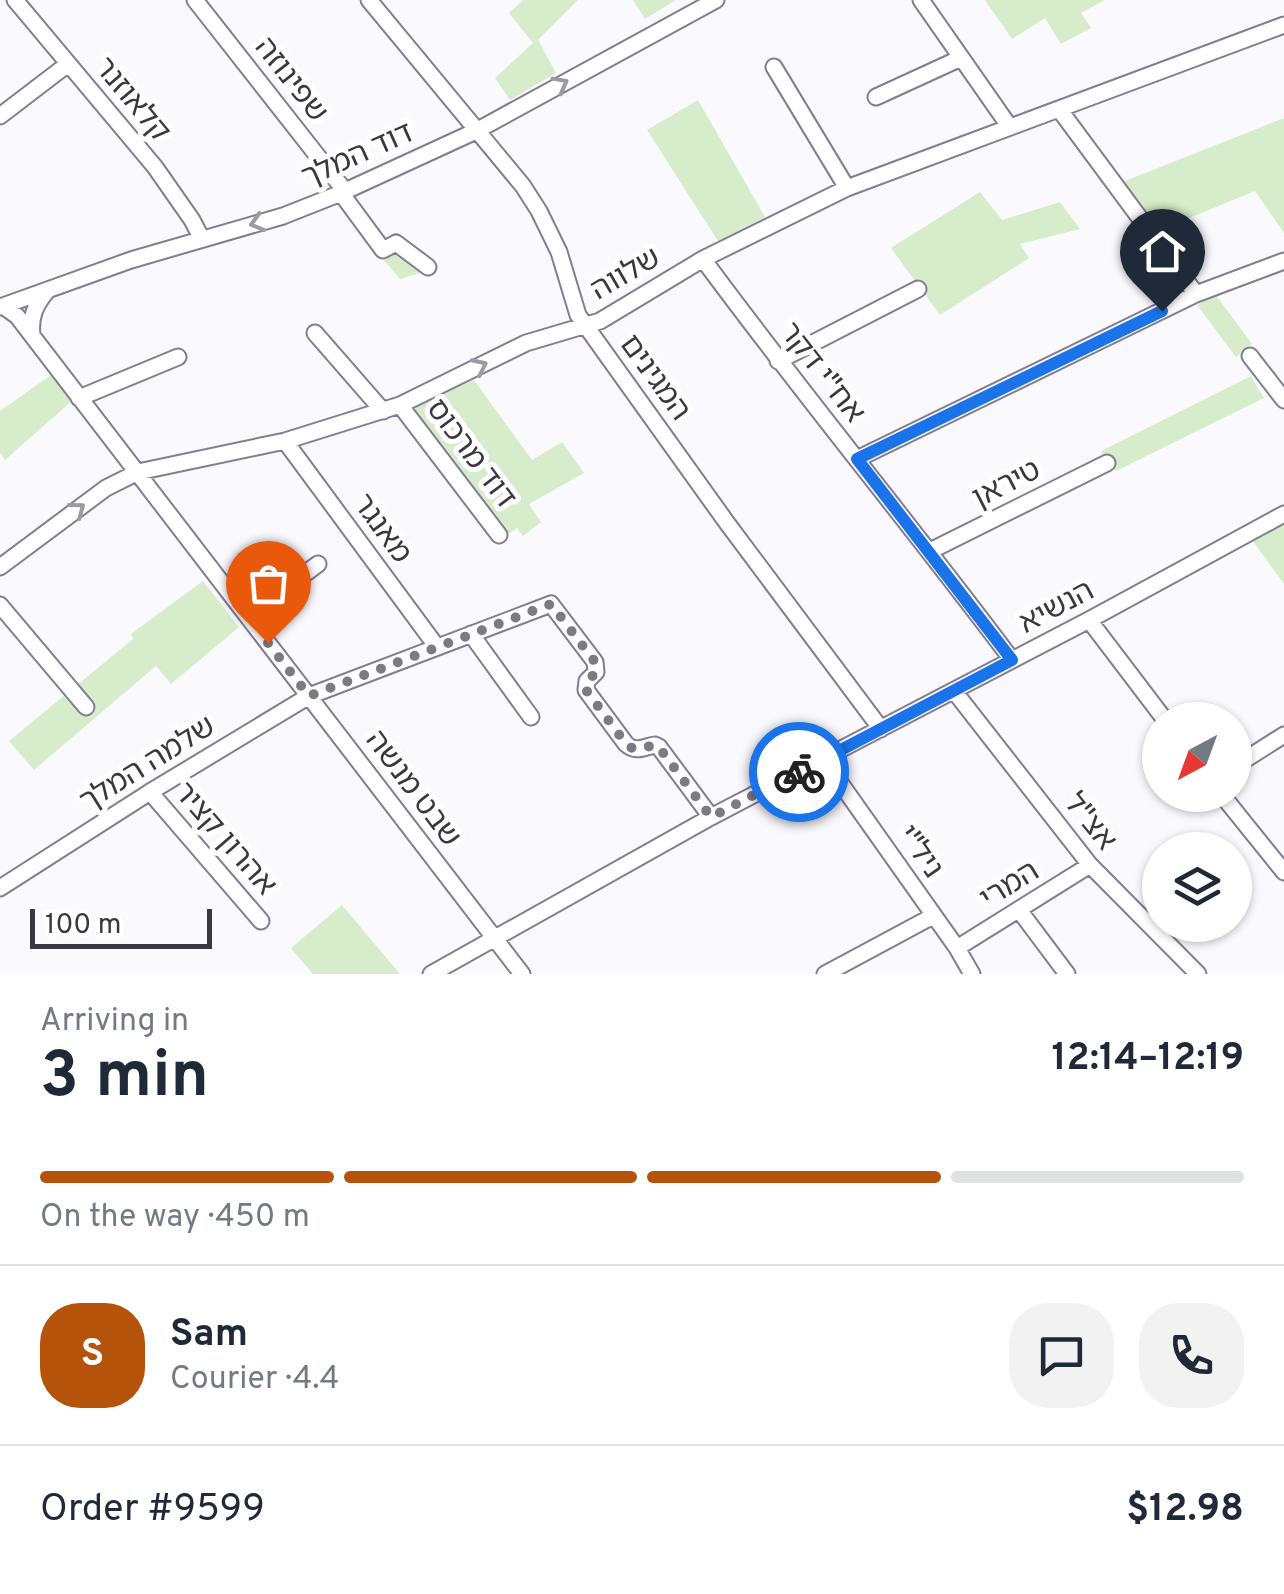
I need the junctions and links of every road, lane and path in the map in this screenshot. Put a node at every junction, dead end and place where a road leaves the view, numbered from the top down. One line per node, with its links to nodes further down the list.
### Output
1 (15, 0): 8 (street, קלאוזנר)
2 (196, 0): 16 (street, שפינוזה)
3 (716, 0): 14 (street, דוד המלך, one-way to 3)
4 (921, 0): 7 (street)
5 (376, 2): 14 (street, המגינים)
6 (1284, 26): 11 (street, שלווה)
7 (961, 58): 10 (street); 13 (street)
8 (68, 64): 12 (street); 17 (street, קלאוזנר)
9 (774, 67): 15 (street)
10 (876, 96)
11 (1060, 109): 13 (street, שלווה); 23 (street)
12 (0, 116)
13 (1008, 126): 15 (street, שלווה)
14 (476, 130): 16 (street, דוד המלך); 25 (street, המגינים)
15 (847, 188): 18 (street, שלווה)
16 (343, 192): 17 (street, דוד המלך, one-way to 17); 20 (street, שפינוזה)
17 (202, 239): 22 (street, דוד המלך)
18 (703, 260): 25 (street, שלווה); 30 (street, אח"י דקר)
19 (1284, 261): 23 (street)
20 (428, 267)
21 (918, 290): 30 (street)
22 (47, 291): 24 (street, דוד המלך); 27 (street)
23 (1196, 294): 36 (street)
24 (2, 307): 27 (street, שבט מנשה)
25 (586, 326): 33 (street, שלווה, one-way to 25); 55 (street, המגינים)
26 (315, 333): 34 (street)
27 (32, 335): 31 (street, שבט מנשה)
28 (178, 356): 31 (street)
29 (1250, 356): 32 (street)
30 (778, 361): 36 (street, אח"י דקר)
31 (80, 398): 38 (street, שבט מנשה)
32 (1284, 400)
33 (400, 404): 34 (street, שלווה); 40 (street, דוד מרכוס)
34 (383, 411): 35 (street, שלווה)
35 (285, 441): 38 (street, שלווה); 48 (street, מאנגר)
36 (857, 459): 41 (street, אח"י דקר)
37 (1107, 463): 41 (street, טיראן)
38 (138, 472): 43 (street, שלווה, one-way to 38); 45 (street, שבט מנשה)
39 (1284, 514): 46 (street, הנשיא)
40 (499, 535)
41 (930, 552): 49 (street, אח"י דקר)
42 (318, 564): 45 (street)
43 (0, 567)
44 (0, 605): 53 (street)
45 (248, 616): 51 (street, שבט מנשה)
46 (1089, 620): 49 (street, הנשיא); 52 (street)
47 (471, 634): 48 (street, שלמה המלך); 54 (street); 61 (street, שלמה המלך)
48 (437, 647): 51 (street, שלמה המלך)
49 (1012, 660): 50 (street, הנשיא)
50 (954, 691): 55 (street, הנשיא); 62 (street, אצ"ל)
51 (309, 696): 59 (street, שלמה המלך); 68 (street, שבט מנשה)
52 (1150, 702)
53 (83, 710)
54 (531, 717)
55 (881, 730): 58 (street, הנשיא)
56 (1284, 735): 57 (street)
57 (1252, 755)
58 (824, 760): 61 (street, הנשיא); 66 (street, ניל"י)
59 (150, 792): 64 (street, שלמה המלך); 67 (street, אהרון קציר)
60 (1236, 812): 63 (street)
61 (711, 817): 68 (street, הנשיא)
62 (1090, 865): 65 (street, המרי); 75 (street, אצ"ל)
63 (1284, 872)
64 (0, 888)
65 (1020, 910): 69 (street, המרי); 74 (street)
66 (934, 916): 69 (street, ניל"י); 72 (street)
67 (261, 921)
68 (495, 938): 70 (street, הנשיא); 71 (street, שבט מנשה)
69 (957, 948): 73 (street, ניל"י)
70 (431, 974)
71 (522, 974)
72 (825, 974)
73 (972, 974)
74 (1068, 974)
75 (1198, 974)

